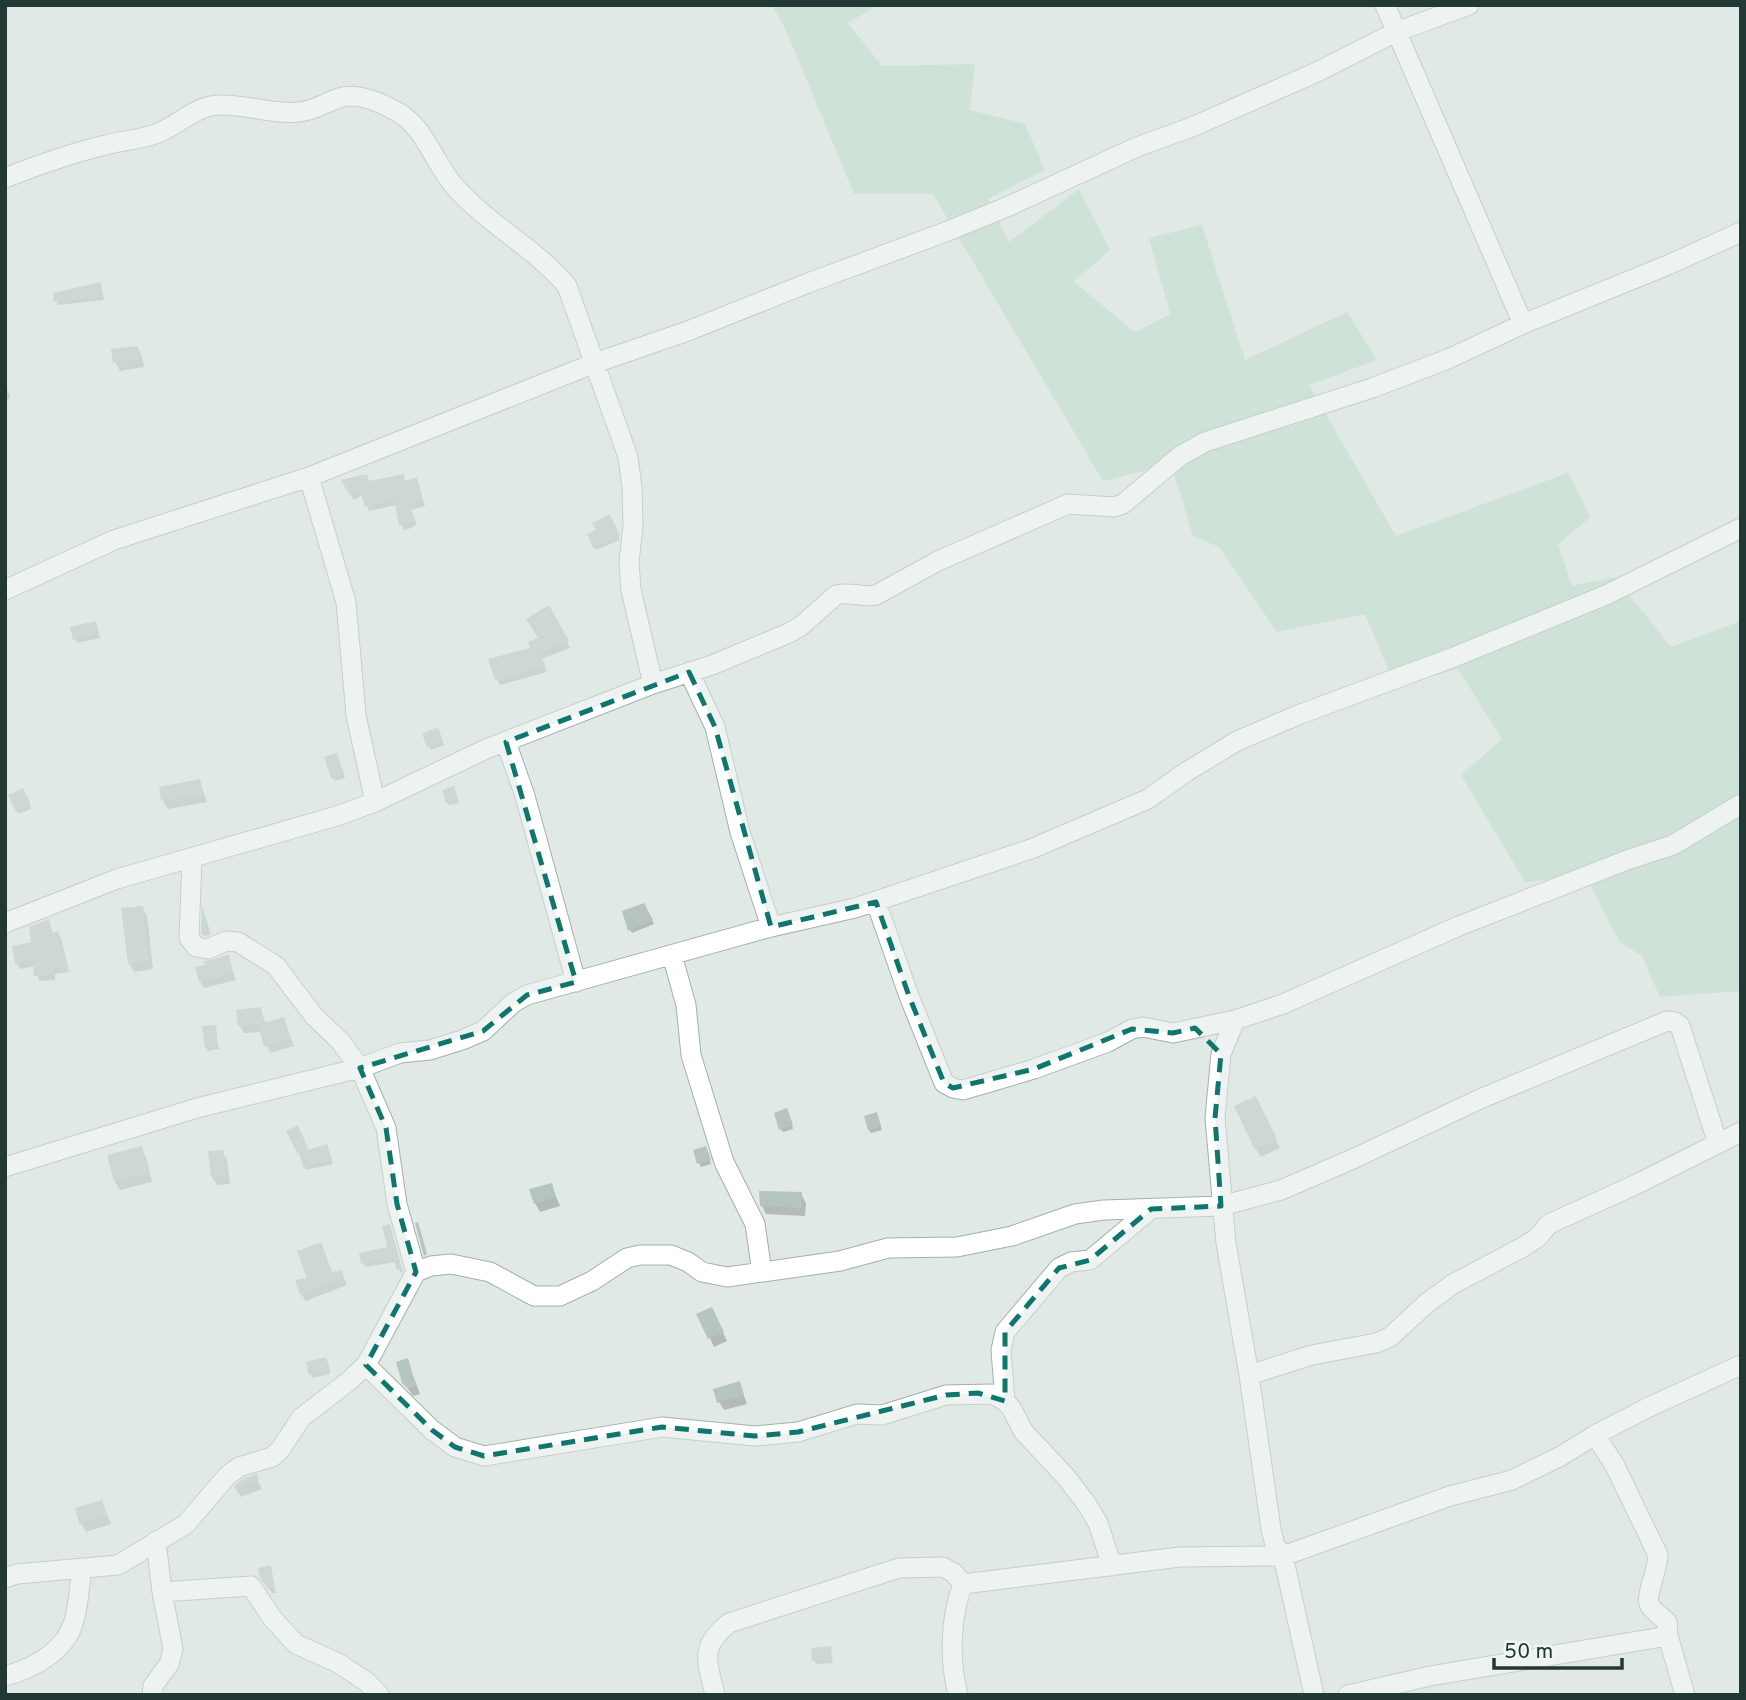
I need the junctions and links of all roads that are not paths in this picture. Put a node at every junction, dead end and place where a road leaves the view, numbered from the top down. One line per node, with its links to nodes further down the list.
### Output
1 (1385, 5): 3 (street)
2 (1469, 5): 3 (street)
3 (1396, 32): 6 (street); 7 (street)
4 (5, 178): 7 (street)
5 (1741, 232): 6 (street)
6 (1523, 324): 11 (street)
7 (595, 363): 8 (street); 12 (street)
8 (309, 477): 10 (street); 14 (street)
9 (1741, 528): 17 (street)
10 (5, 590)
11 (689, 672): 12 (street); 19 (street)
12 (653, 684): 13 (street)
13 (506, 742): 14 (street); 21 (street)
14 (375, 802): 16 (street)
15 (1741, 804): 22 (street)
16 (192, 858): 18 (street); 25 (street)
17 (876, 902): 19 (street); 23 (street)
18 (5, 923)
19 (771, 927): 20 (street)
20 (672, 955): 21 (street); 32 (street)
21 (576, 982): 25 (street)
22 (1235, 1020): 23 (street); 24 (street)
23 (1195, 1028): 24 (street)
24 (1222, 1054): 29 (street)
25 (360, 1068): 28 (street); 31 (street)
26 (1741, 1132): 27 (street)
27 (1718, 1144): 29 (street); 35 (street)
28 (5, 1167)
29 (1222, 1206): 30 (street); 35 (street)
30 (1151, 1209): 32 (street); 36 (street)
31 (416, 1272): 32 (street); 34 (street)
32 (762, 1272)
33 (1741, 1365): 37 (street)
34 (366, 1366): 36 (street); 38 (street)
35 (1249, 1375): 39 (street)
36 (1005, 1401): 40 (street)
37 (1595, 1435): 39 (street); 45 (street)
38 (156, 1541): 41 (street); 44 (street)
39 (1283, 1556): 40 (street); 51 (street)
40 (1112, 1566): 43 (street)
41 (82, 1569): 42 (street); 46 (street)
42 (5, 1578)
43 (963, 1584): 49 (street); 50 (street)
44 (162, 1592): 47 (street); 48 (street)
45 (1668, 1636): 52 (street); 53 (street)
46 (5, 1676)
47 (152, 1695)
48 (379, 1695)
49 (715, 1695)
50 (958, 1695)
51 (1314, 1695)
52 (1348, 1695)
53 (1685, 1695)

